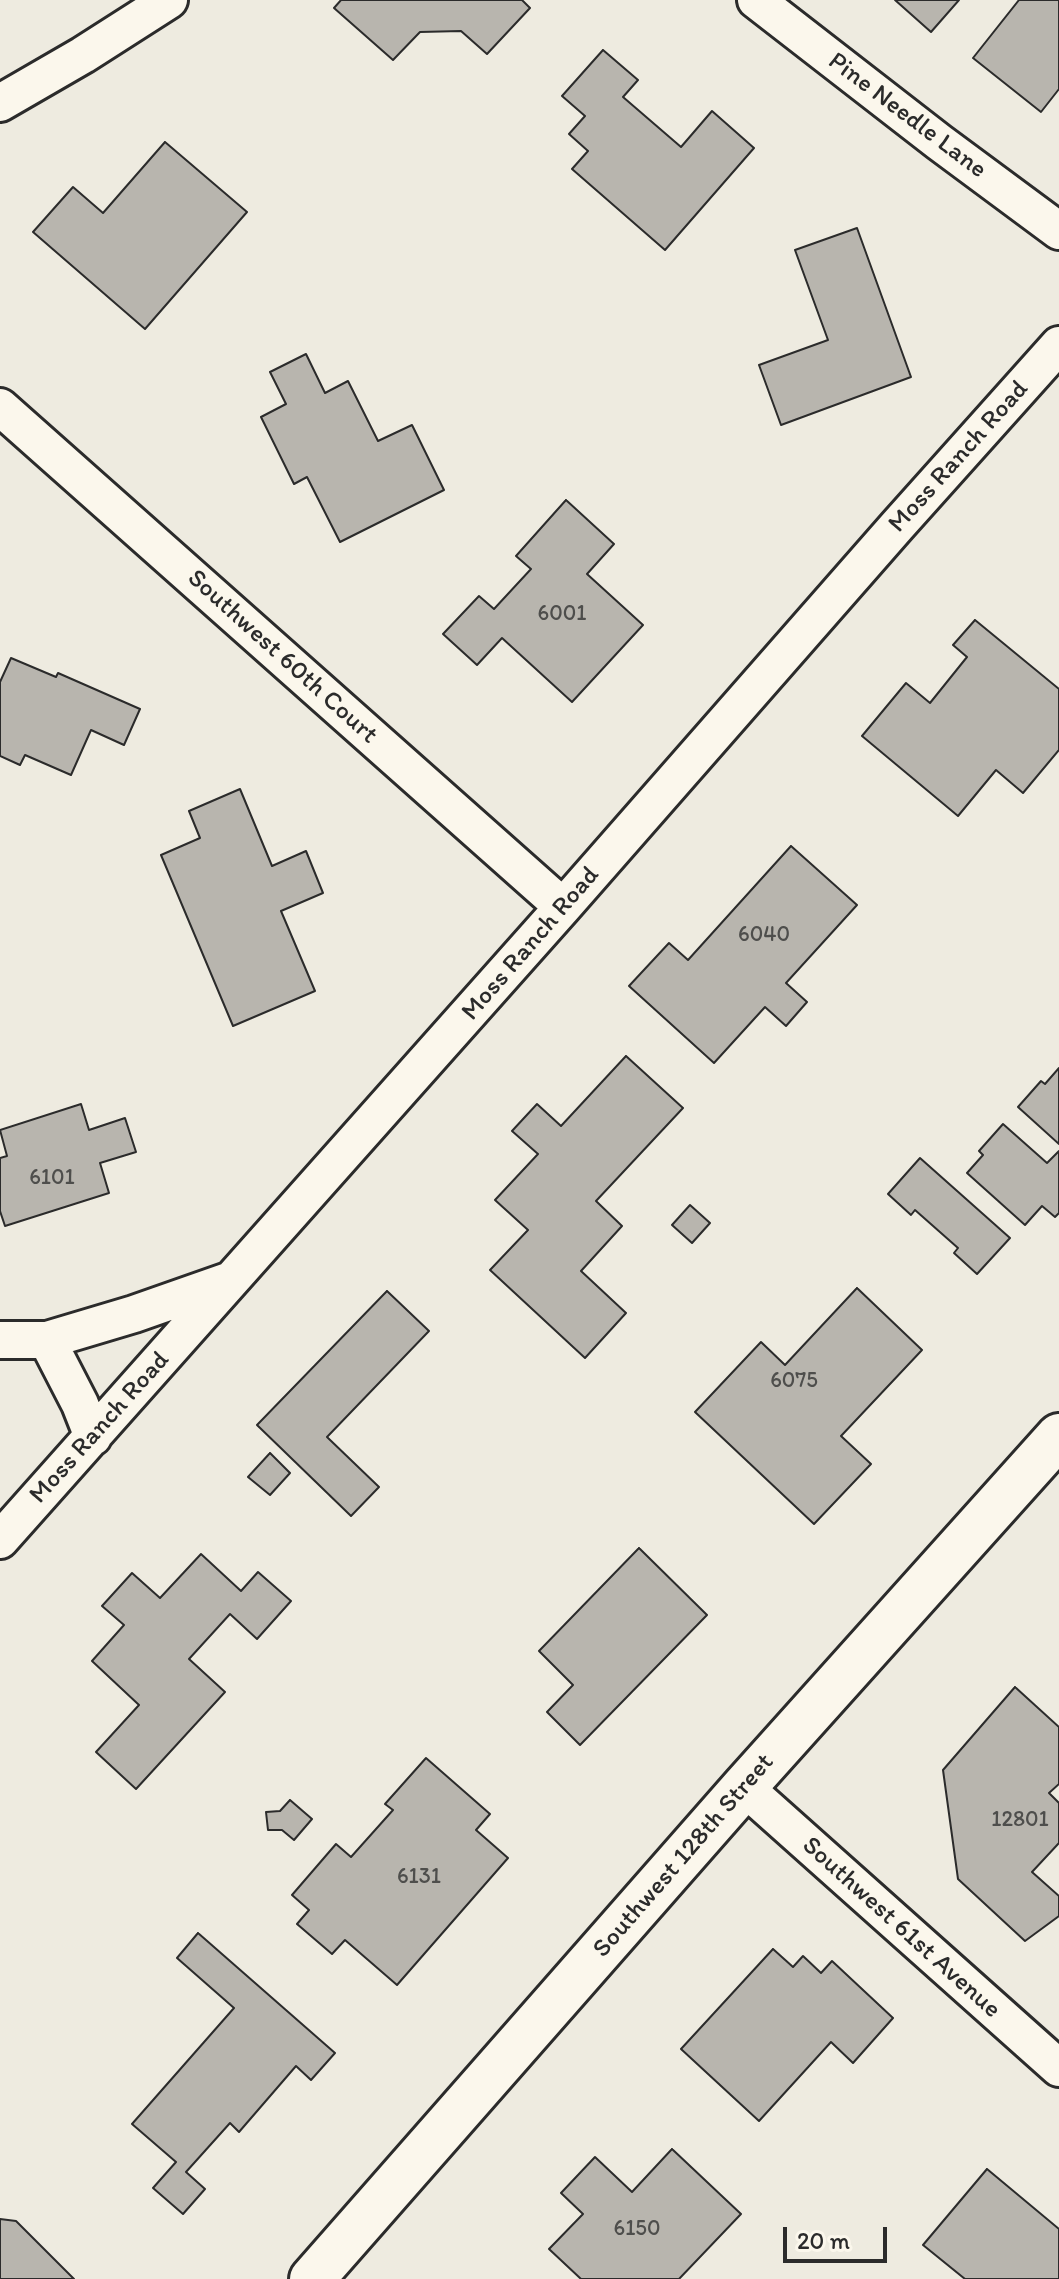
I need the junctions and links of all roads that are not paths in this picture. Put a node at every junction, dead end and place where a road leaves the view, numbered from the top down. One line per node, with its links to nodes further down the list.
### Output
1 (169, 0): 3 (street)
2 (756, 0): 4 (street, Pine Needle Lane)
3 (0, 103)
4 (1059, 231)
5 (1059, 345): 7 (street, Moss Ranch Road)
6 (0, 407): 7 (street, Southwest 60th Court)
7 (563, 907): 8 (street, Moss Ranch Road)
8 (234, 1279): 10 (street); 12 (street, Moss Ranch Road)
9 (0, 1340): 10 (street)
10 (47, 1340): 12 (street)
11 (1059, 1436): 14 (street, Southwest 128th Street)
12 (93, 1437): 13 (street, Moss Ranch Road)
13 (0, 1540)
14 (744, 1787): 15 (street, Southwest 61st Avenue); 16 (street, Southwest 128th Street)
15 (1059, 2068)
16 (312, 2279)

